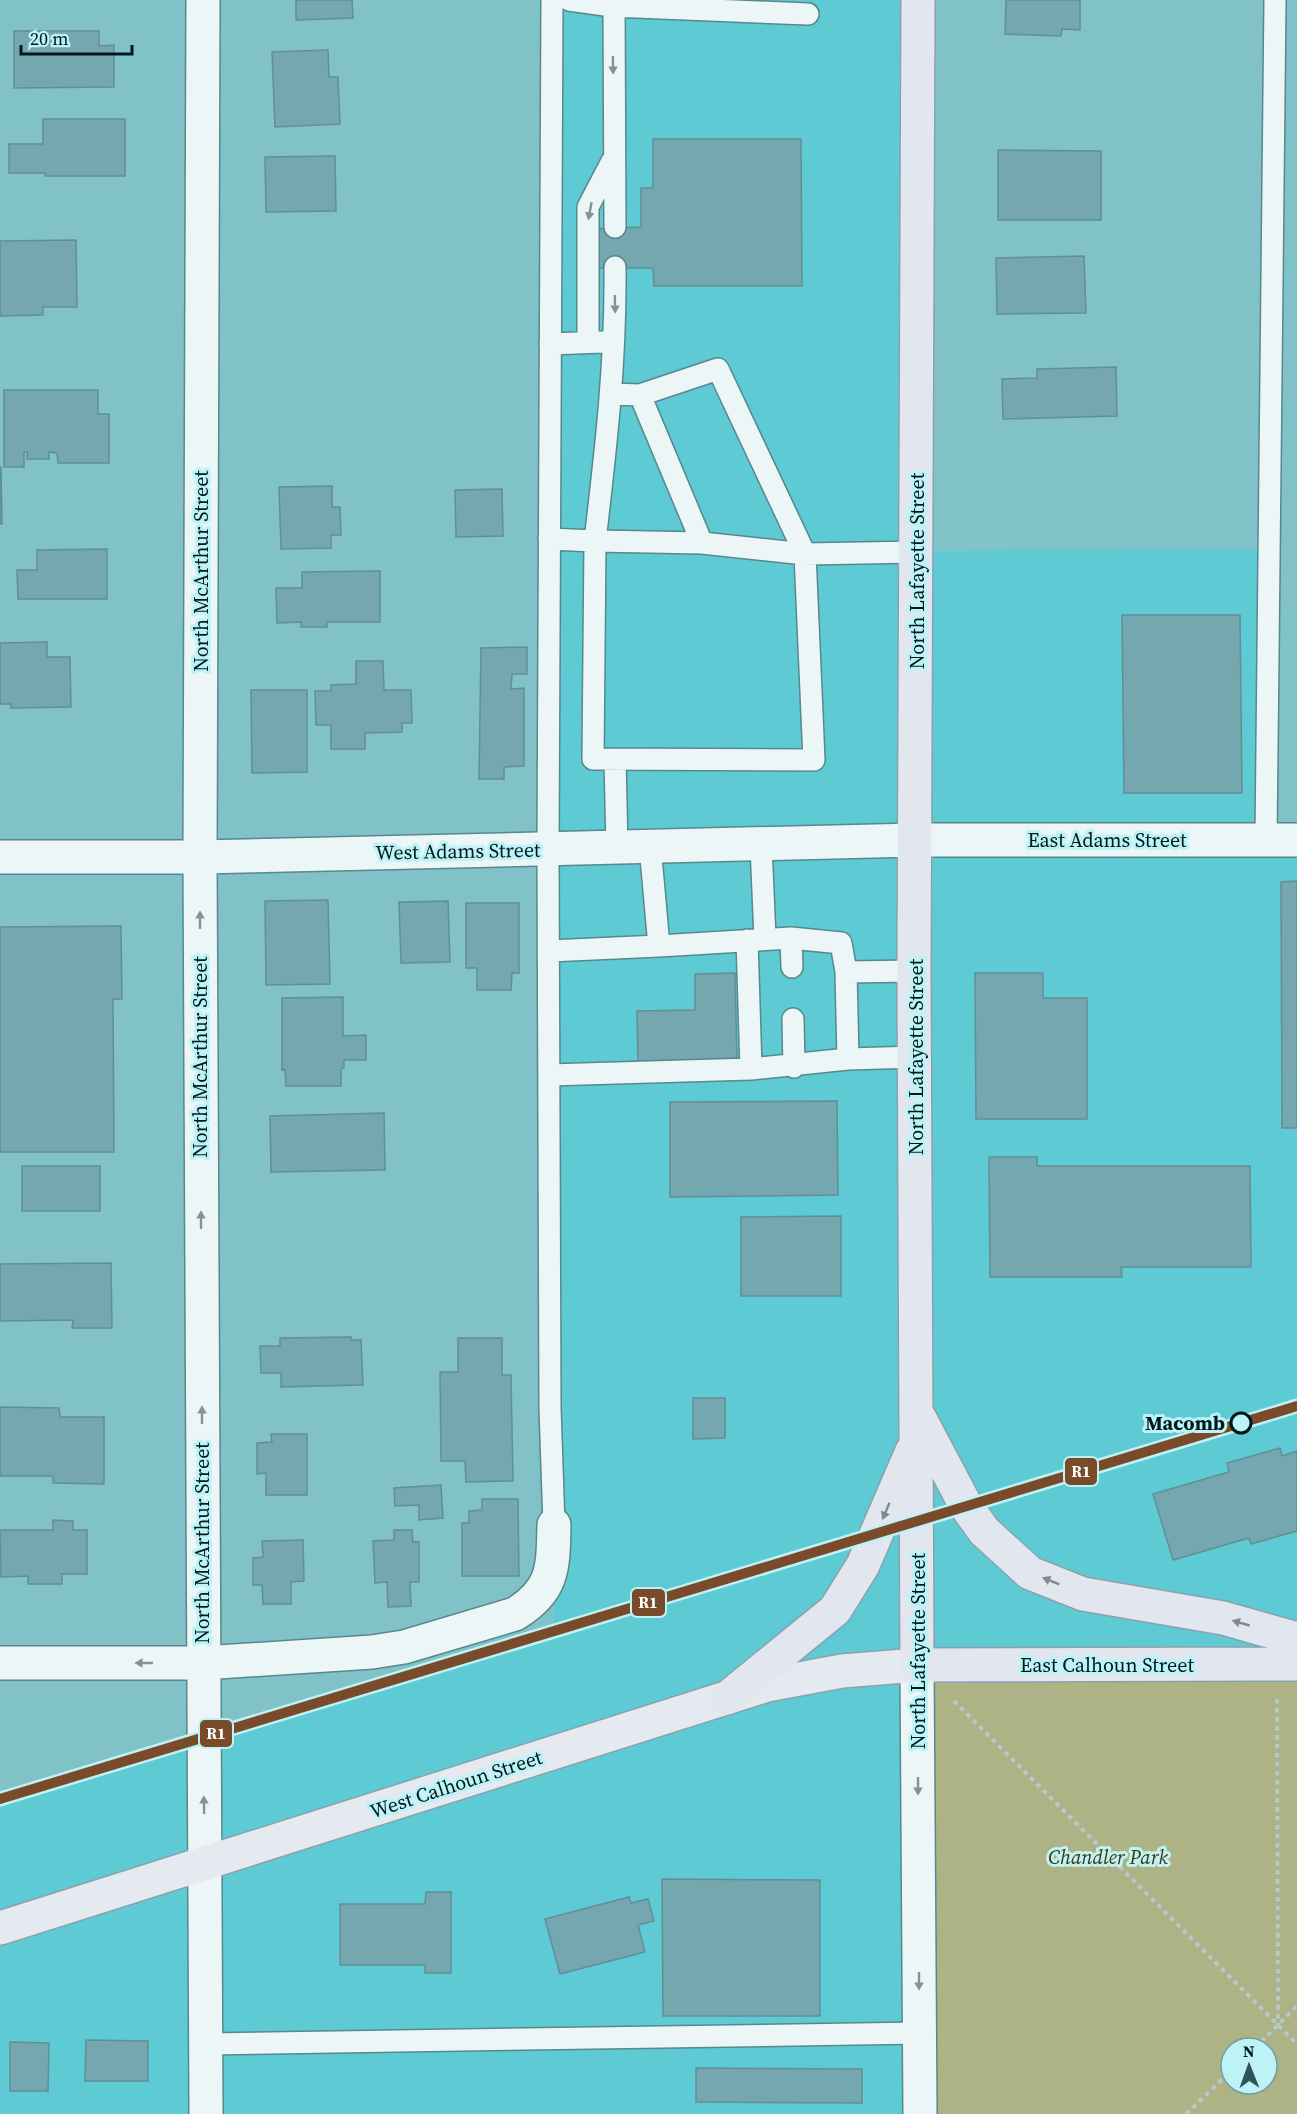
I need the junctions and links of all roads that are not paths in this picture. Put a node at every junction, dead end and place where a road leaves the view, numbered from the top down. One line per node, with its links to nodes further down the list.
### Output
1 (203, 0): 28 (street, North McArthur Street)
2 (552, 0): 13 (lane)
3 (569, 0): 6 (lane)
4 (918, 0): 19 (highway, North Lafayette Street)
5 (1275, 0): 23 (lane)
6 (613, 3): 7 (lane); 8 (lane, one-way to 8)
7 (808, 14)
8 (614, 158): 9 (lane); 11 (lane, one-way to 11)
9 (615, 227)
10 (615, 267): 12 (lane, one-way to 12)
11 (588, 342): 12 (lane); 13 (lane)
12 (615, 342): 14 (lane)
13 (550, 344): 16 (lane)
14 (612, 394): 15 (lane); 17 (lane)
15 (640, 395): 18 (lane); 20 (lane)
16 (549, 539): 17 (lane); 27 (lane)
17 (595, 541): 18 (lane); 21 (lane)
18 (702, 543): 20 (lane)
19 (917, 552): 20 (lane); 22 (highway, North Lafayette Street)
20 (805, 554): 21 (lane)
21 (615, 759): 26 (lane)
22 (916, 840): 23 (street, East Adams Street); 24 (street, West Adams Street); 35 (highway, North Lafayette Street)
23 (1282, 840)
24 (762, 845): 25 (street, West Adams Street); 31 (lane)
25 (650, 846): 26 (street, West Adams Street); 32 (lane)
26 (617, 847): 27 (street, West Adams Street)
27 (548, 849): 28 (street, West Adams Street); 33 (lane)
28 (200, 856): 29 (street, West Adams Street); 47 (street, North McArthur Street, one-way to 28)
29 (0, 857)
30 (791, 938): 31 (lane); 34 (lane); 36 (lane)
31 (756, 939): 32 (lane); 41 (lane)
32 (659, 945): 33 (lane)
33 (549, 951): 42 (lane)
34 (792, 967)
35 (914, 971): 36 (lane); 38 (highway, North Lafayette Street)
36 (846, 972): 39 (lane)
37 (793, 1019): 40 (lane)
38 (916, 1057): 39 (lane); 43 (highway, North Lafayette Street)
39 (848, 1059): 40 (lane)
40 (794, 1067): 41 (lane)
41 (751, 1069): 42 (lane)
42 (549, 1075): 44 (lane)
43 (917, 1425): 45 (highway, one-way to 43); 48 (highway, North Lafayette Street); 50 (highway, one-way to 50)
44 (554, 1525): 47 (street)
45 (1297, 1639)
46 (0, 1663): 47 (street, one-way to 46)
47 (203, 1663): 51 (street, North McArthur Street, one-way to 47)
48 (917, 1665): 49 (highway, East Calhoun Street); 50 (main road, West Calhoun Street); 53 (street, North Lafayette Street, one-way to 53)
49 (1287, 1665)
50 (727, 1698): 51 (main road, West Calhoun Street)
51 (205, 1863): 52 (main road, West Calhoun Street); 54 (street, North McArthur Street)
52 (0, 1928)
53 (920, 2033): 54 (lane); 56 (street, North Lafayette Street)
54 (206, 2044): 55 (street, North McArthur Street)
55 (206, 2114)
56 (920, 2114)

